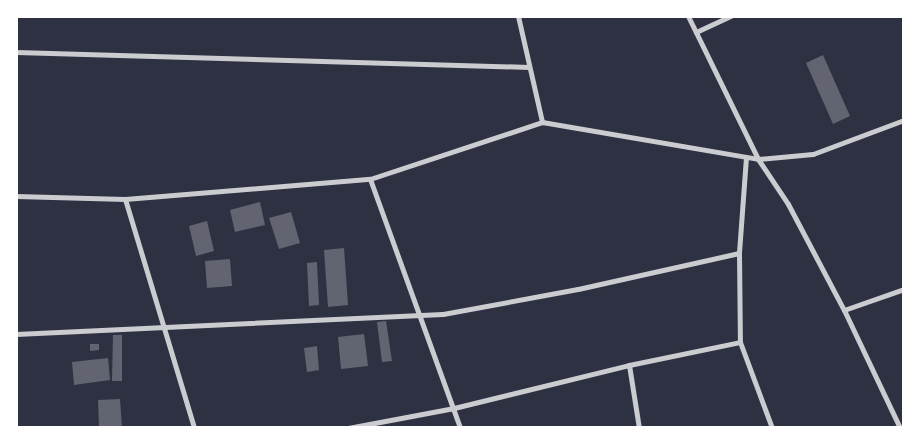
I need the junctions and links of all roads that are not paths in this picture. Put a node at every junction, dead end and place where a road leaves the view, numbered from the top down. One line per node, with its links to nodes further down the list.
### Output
1 (518, 16): 6 (street)
2 (688, 16): 4 (street)
3 (731, 16): 4 (street)
4 (696, 32): 10 (street)
5 (16, 52): 6 (street)
6 (529, 68): 8 (street)
7 (904, 120): 10 (street)
8 (542, 122): 9 (street); 11 (street)
9 (746, 157): 10 (street); 14 (street)
10 (758, 159): 16 (street)
11 (370, 179): 13 (street); 17 (street)
12 (16, 196): 13 (street)
13 (125, 199): 18 (street)
14 (739, 253): 17 (street); 20 (street)
15 (904, 289): 16 (street)
16 (844, 310): 28 (street)
17 (418, 313): 18 (street); 22 (street)
18 (161, 326): 19 (street); 23 (street)
19 (16, 334)
20 (740, 342): 21 (street); 27 (street)
21 (629, 365): 22 (street); 26 (street)
22 (454, 408): 24 (street); 25 (street)
23 (194, 428)
24 (348, 428)
25 (460, 428)
26 (639, 428)
27 (772, 428)
28 (900, 428)

